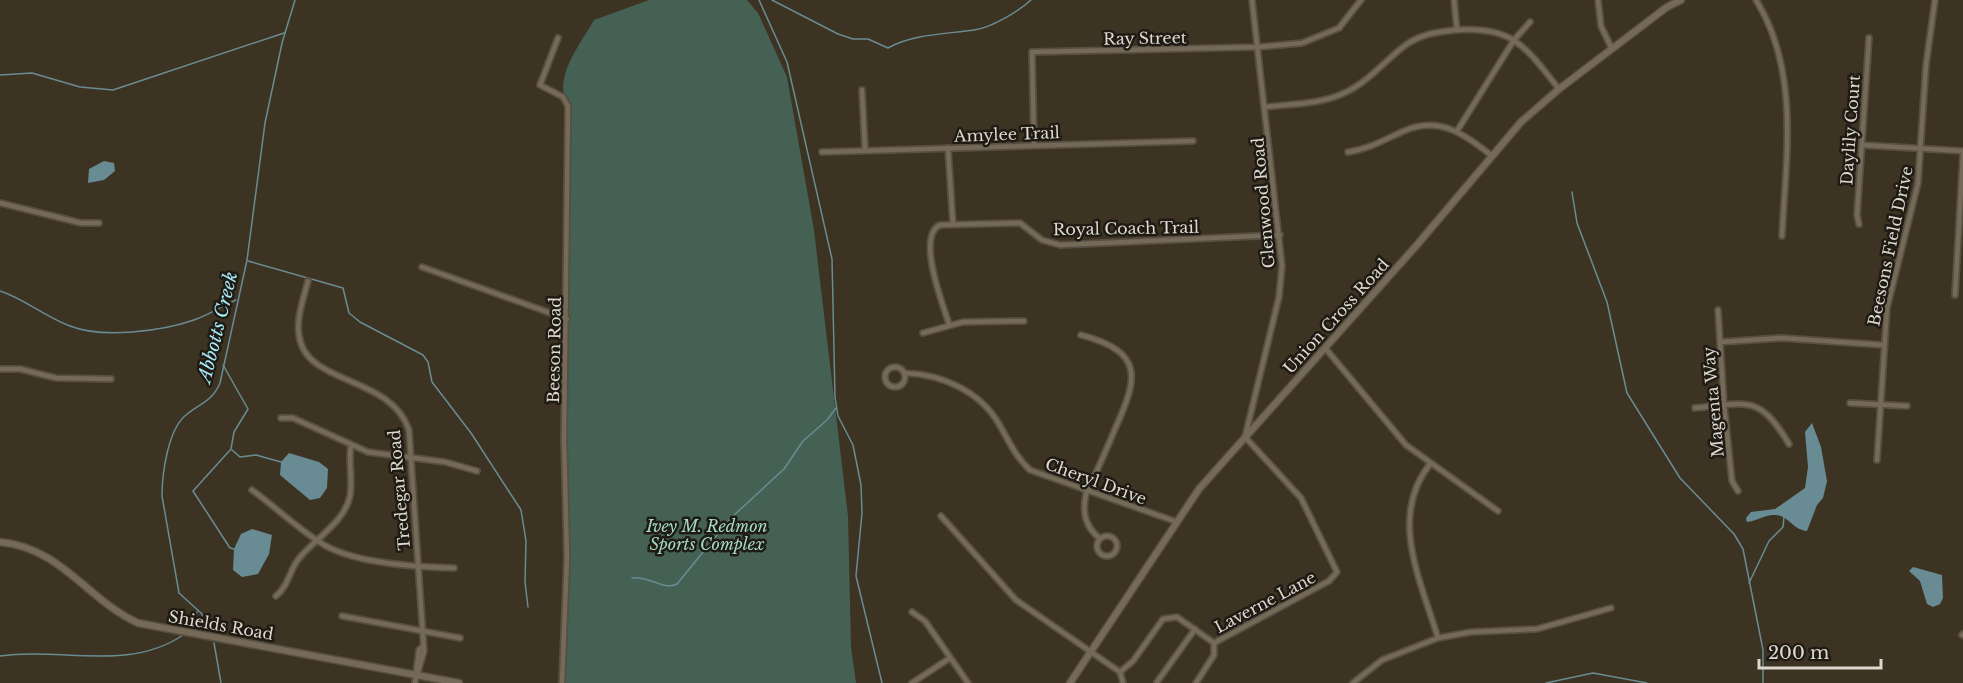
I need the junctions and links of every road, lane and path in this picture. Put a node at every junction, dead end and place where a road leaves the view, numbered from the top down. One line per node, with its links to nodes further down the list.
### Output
1 (1252, 0): 16 (street, Glenwood Road)
2 (1351, 0): 9 (street)
3 (1454, 0): 12 (street)
4 (1598, 0): 17 (street)
5 (1673, 0): 10 (main road, Union Cross Road)
6 (1681, 0): 10 (main road, Union Cross Road)
7 (1756, 0): 37 (street)
8 (1935, 0): 26 (street, Beesons Field Drive)
9 (1359, 2): 16 (street, Ray Street)
10 (1667, 7): 17 (main road, Union Cross Road)
11 (1530, 22): 15 (street)
12 (1457, 30): 15 (street); 20 (street)
13 (558, 38): 42 (street, Beeson Road)
14 (1869, 38): 24 (street, Daylily Court)
15 (1514, 40): 18 (street); 21 (street)
16 (1258, 47): 20 (street, Glenwood Road); 23 (street, Ray Street)
17 (1612, 49): 18 (main road, Union Cross Road)
18 (1559, 89): 31 (main road, Union Cross Road)
19 (862, 90): 27 (street)
20 (1266, 107): 36 (street, Glenwood Road)
21 (1457, 131): 29 (street); 31 (street)
22 (1193, 141): 23 (street, Amylee Trail)
23 (1034, 144): 25 (street, Amylee Trail)
24 (1862, 145): 26 (street); 35 (street, Daylily Court)
25 (948, 148): 27 (street, Amylee Trail); 34 (street)
26 (1921, 148): 30 (street); 48 (street, Beesons Field Drive)
27 (865, 149): 28 (street, Amylee Trail)
28 (822, 152)
29 (1348, 152)
30 (1963, 153): 40 (street)
31 (1492, 156): 49 (main road, Union Cross Road)
32 (0, 203): 33 (street)
33 (99, 224)
34 (953, 224): 36 (street, Royal Coach Trail); 44 (street)
35 (1859, 224)
36 (1280, 235): 59 (street, Glenwood Road)
37 (1782, 236)
38 (422, 267): 42 (street)
39 (308, 280): 62 (street, Tredegar Road)
40 (1954, 295)
41 (1718, 310): 47 (street, Magenta Way)
42 (567, 319): 93 (street, Beeson Road)
43 (1024, 321): 44 (street)
44 (949, 324): 45 (street)
45 (923, 333)
46 (1081, 335): 67 (street)
47 (1720, 342): 48 (street); 54 (street, Magenta Way)
48 (1882, 345): 55 (street, Beesons Field Drive)
49 (1326, 349): 59 (main road, Union Cross Road); 64 (street)
50 (0, 369): 52 (street)
51 (904, 373): 51 (street); 67 (street, Cheryl Drive)
52 (111, 379)
53 (1850, 403): 55 (street)
54 (1724, 405): 57 (street); 60 (street); 68 (street, Magenta Way)
55 (1880, 405): 56 (street); 63 (street, Beesons Field Drive)
56 (1907, 406)
57 (1695, 408)
58 (281, 418): 61 (street)
59 (1245, 437): 71 (main road, Union Cross Road); 85 (street, Laverne Lane)
60 (1789, 444)
61 (351, 445): 62 (street); 72 (street)
62 (411, 457): 65 (street); 75 (street, Tredegar Road)
63 (1877, 460)
64 (1430, 464): 69 (street); 84 (street)
65 (477, 471)
66 (252, 490): 72 (street)
67 (1088, 491): 71 (street, Cheryl Drive); 73 (street)
68 (1738, 491)
69 (1498, 511)
70 (941, 516): 86 (street)
71 (1177, 522): 86 (main road, Union Cross Road)
72 (316, 539): 75 (street); 77 (street)
73 (1100, 539): 73 (street)
74 (0, 542): 89 (main road, Shields Road)
75 (418, 567): 76 (street); 82 (street, Tredegar Road)
76 (454, 568)
77 (276, 596)
78 (1611, 608): 84 (street)
79 (912, 612): 87 (street)
80 (342, 616): 82 (street)
81 (1195, 629): 85 (street); 88 (street); 90 (street)
82 (422, 631): 83 (street); 89 (street, Tredegar Road)
83 (460, 638)
84 (1438, 638): 99 (street)
85 (1214, 643): 98 (street)
86 (1090, 653): 88 (street); 96 (main road, Union Cross Road)
87 (950, 657): 94 (street); 95 (street)
88 (1120, 672): 97 (street)
89 (417, 675): 91 (street, Tredegar Road); 92 (main road, Shields Road)
90 (1157, 682)
91 (416, 683)
92 (459, 683)
93 (562, 683)
94 (912, 683)
95 (968, 683)
96 (1070, 683)
97 (1123, 683)
98 (1196, 683)
99 (1353, 683)

